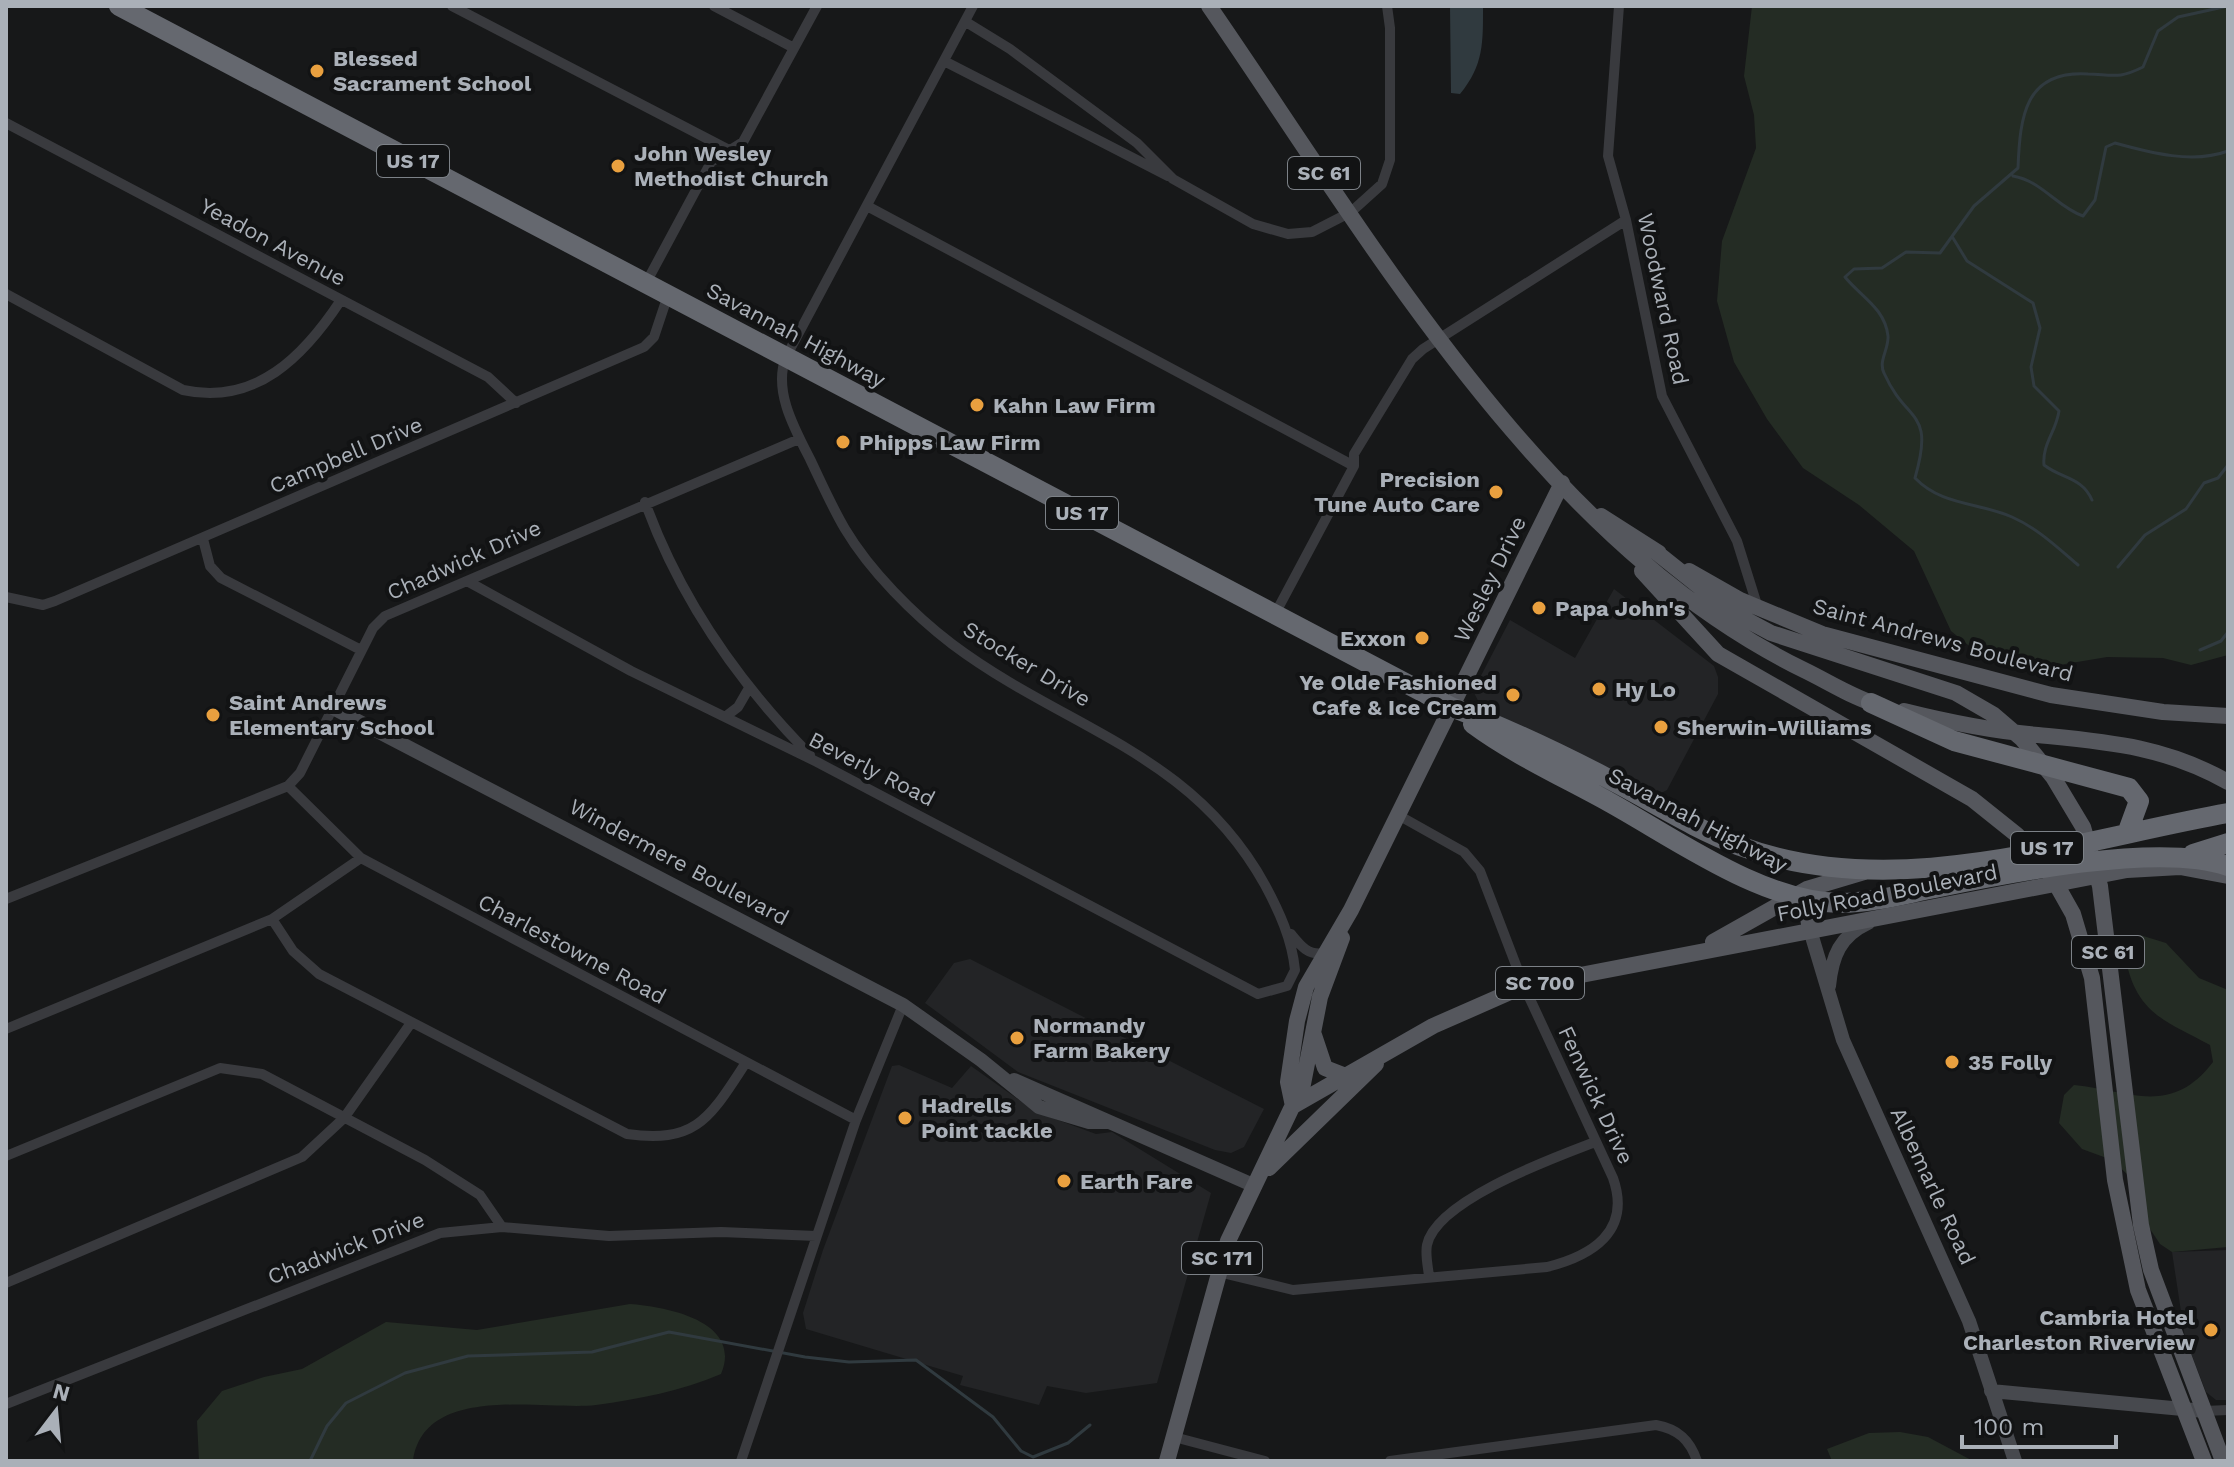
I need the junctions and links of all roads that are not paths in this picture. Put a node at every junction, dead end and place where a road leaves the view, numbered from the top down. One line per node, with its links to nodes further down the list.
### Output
1 (119, 6): 18 (highway, Savannah Highway / US 17)
2 (452, 6): 13 (street)
3 (714, 6): 10 (street)
4 (817, 6): 10 (street)
5 (973, 6): 9 (street)
6 (1209, 6): 16 (main road, Saint Andrews Boulevard / SC 61)
7 (1387, 6): 16 (street)
8 (1619, 6): 17 (street, Woodward Road)
9 (966, 22): 11 (street); 14 (street)
10 (794, 48): 13 (street)
11 (946, 62): 14 (street); 15 (street)
12 (6, 123): 21 (street, Yeadon Avenue)
13 (731, 151): 18 (street)
14 (1173, 179): 16 (street)
15 (867, 206): 23 (street); 26 (street)
16 (1351, 212): 22 (main road, Saint Andrews Boulevard / SC 61)
17 (1626, 220): 22 (street); 34 (street, Woodward Road)
18 (646, 283): 20 (highway, Savannah Highway / US 17)
19 (6, 294): 21 (street)
20 (668, 295): 23 (highway, Savannah Highway / US 17); 24 (street, Campbell Drive)
21 (341, 300): 24 (street, Yeadon Avenue)
22 (1437, 342): 26 (street); 27 (main road, Saint Andrews Boulevard / SC 61)
23 (786, 357): 25 (street, Stocker Drive); 38 (highway, Savannah Highway / US 17)
24 (516, 403): 30 (street, Campbell Drive)
25 (799, 439): 28 (street, Chadwick Drive); 63 (street, Stocker Drive)
26 (1354, 466): 38 (street)
27 (1562, 483): 29 (main road, Saint Andrews Boulevard / SC 61); 42 (main road, Wesley Drive)
28 (645, 502): 33 (street, Chadwick Drive); 40 (street)
29 (1582, 503): 31 (main road, Saint Andrews Boulevard / SC 61); 32 (main road, Saint Andrews Boulevard / SC 61)
30 (203, 539): 35 (street, Campbell Drive); 39 (street)
31 (1651, 548): 36 (main road, Saint Andrews Boulevard); 94 (main road, SC 61)
32 (1626, 551): 41 (main road, Saint Andrews Boulevard); 92 (main road, SC 61)
33 (467, 581): 39 (street, Chadwick Drive); 45 (street, Beverly Road)
34 (1751, 582): 36 (street); 37 (street, Woodward Road)
35 (6, 597)
36 (1740, 600): 37 (main road, Saint Andrews Boulevard)
37 (1758, 608): 44 (main road, Saint Andrews Boulevard)
38 (1275, 614): 42 (highway, Savannah Highway / US 17)
39 (361, 650): 43 (street, Chadwick Drive)
40 (749, 688): 45 (street); 46 (street)
41 (1871, 703): 47 (main road, Saint Andrews Boulevard); 51 (highway)
42 (1451, 707): 50 (main road, Wesley Drive); 54 (highway, Savannah Highway / US 17); 56 (highway, Savannah Highway / US 17)
43 (333, 708): 48 (street, Chadwick Drive); 70 (street, Windermere Boulevard)
44 (2228, 716)
45 (725, 717): 46 (street, Beverly Road)
46 (817, 762): 68 (street, Beverly Road)
47 (2228, 782)
48 (288, 786): 53 (street, Charlestowne Road); 59 (street)
49 (2228, 813): 51 (highway, Savannah Highway / US 17)
50 (1398, 815): 60 (main road, Wesley Drive); 67 (street, Fenwick Drive)
51 (2128, 831): 56 (highway, Savannah Highway / US 17)
52 (2228, 843): 54 (highway)
53 (361, 858): 62 (street); 75 (street, Charlestowne Road)
54 (2174, 858): 55 (highway, Savannah Highway / US 17)
55 (2228, 866)
56 (1864, 872): 58 (main road, Folly Road Boulevard)
57 (2228, 876): 61 (main road, Folly Road Boulevard / SC 700)
58 (1819, 884): 64 (main road); 65 (main road, Folly Road Boulevard / SC 700)
59 (6, 899)
60 (1351, 910): 66 (main road, Wesley Drive); 72 (main road, Wesley Drive)
61 (1881, 916): 64 (main road, Folly Road Boulevard / SC 700); 69 (street)
62 (272, 919): 71 (street); 73 (street)
63 (1284, 926): 66 (street, Stocker Drive); 68 (street, Stocker Drive)
64 (1810, 930): 65 (main road, Folly Road Boulevard / SC 700); 69 (street, Albemarle Road)
65 (1697, 950): 67 (main road, Folly Road Boulevard / SC 700)
66 (1324, 953): 78 (main road, Wesley Drive)
67 (1524, 986): 74 (main road, Folly Road Boulevard / SC 700); 82 (street, Fenwick Drive)
68 (1258, 994)
69 (1828, 994): 90 (street, Albemarle Road)
70 (903, 1005): 76 (street, Windermere Boulevard); 80 (street)
71 (411, 1023): 75 (street); 79 (street)
72 (1312, 1025): 77 (main road); 78 (main road, Wesley Drive)
73 (6, 1029)
74 (1394, 1049): 77 (main road, Folly Road Boulevard / SC 700); 84 (main road, Folly Road Boulevard / SC 700)
75 (745, 1064): 80 (street, Charlestowne Road)
76 (996, 1071): 81 (street, Windermere Boulevard); 81 (street, Windermere Boulevard)
77 (1343, 1075): 78 (main road, Folly Road Boulevard / SC 700)
78 (1293, 1106): 84 (main road, Folly Road Boulevard / SC 171)
79 (344, 1118): 83 (street); 85 (street); 89 (street)
80 (856, 1120): 86 (street)
81 (1107, 1122): 84 (street, Windermere Boulevard)
82 (1595, 1142): 88 (street); 88 (street, Fenwick Drive)
83 (6, 1156)
84 (1258, 1180): 87 (main road, Folly Road Boulevard / SC 171)
85 (502, 1227): 86 (street, Chadwick Drive); 91 (street, Chadwick Drive)
86 (816, 1236): 96 (street)
87 (1218, 1272): 88 (street, Fenwick Drive); 95 (main road, Folly Road Boulevard / SC 171)
88 (1429, 1276)
89 (6, 1283)
90 (1991, 1391): 92 (street); 101 (street, Albemarle Road)
91 (6, 1404)
92 (2184, 1410): 94 (street); 102 (main road, SC 61)
93 (2228, 1410): 94 (street)
94 (2204, 1411): 103 (main road, SC 61)
95 (1174, 1437): 97 (main road, Folly Road Boulevard / SC 171); 98 (street)
96 (741, 1461)
97 (1167, 1461)
98 (1265, 1461)
99 (1390, 1461): 100 (street)
100 (1697, 1461)
101 (2015, 1461)
102 (2204, 1461)
103 (2223, 1461)

